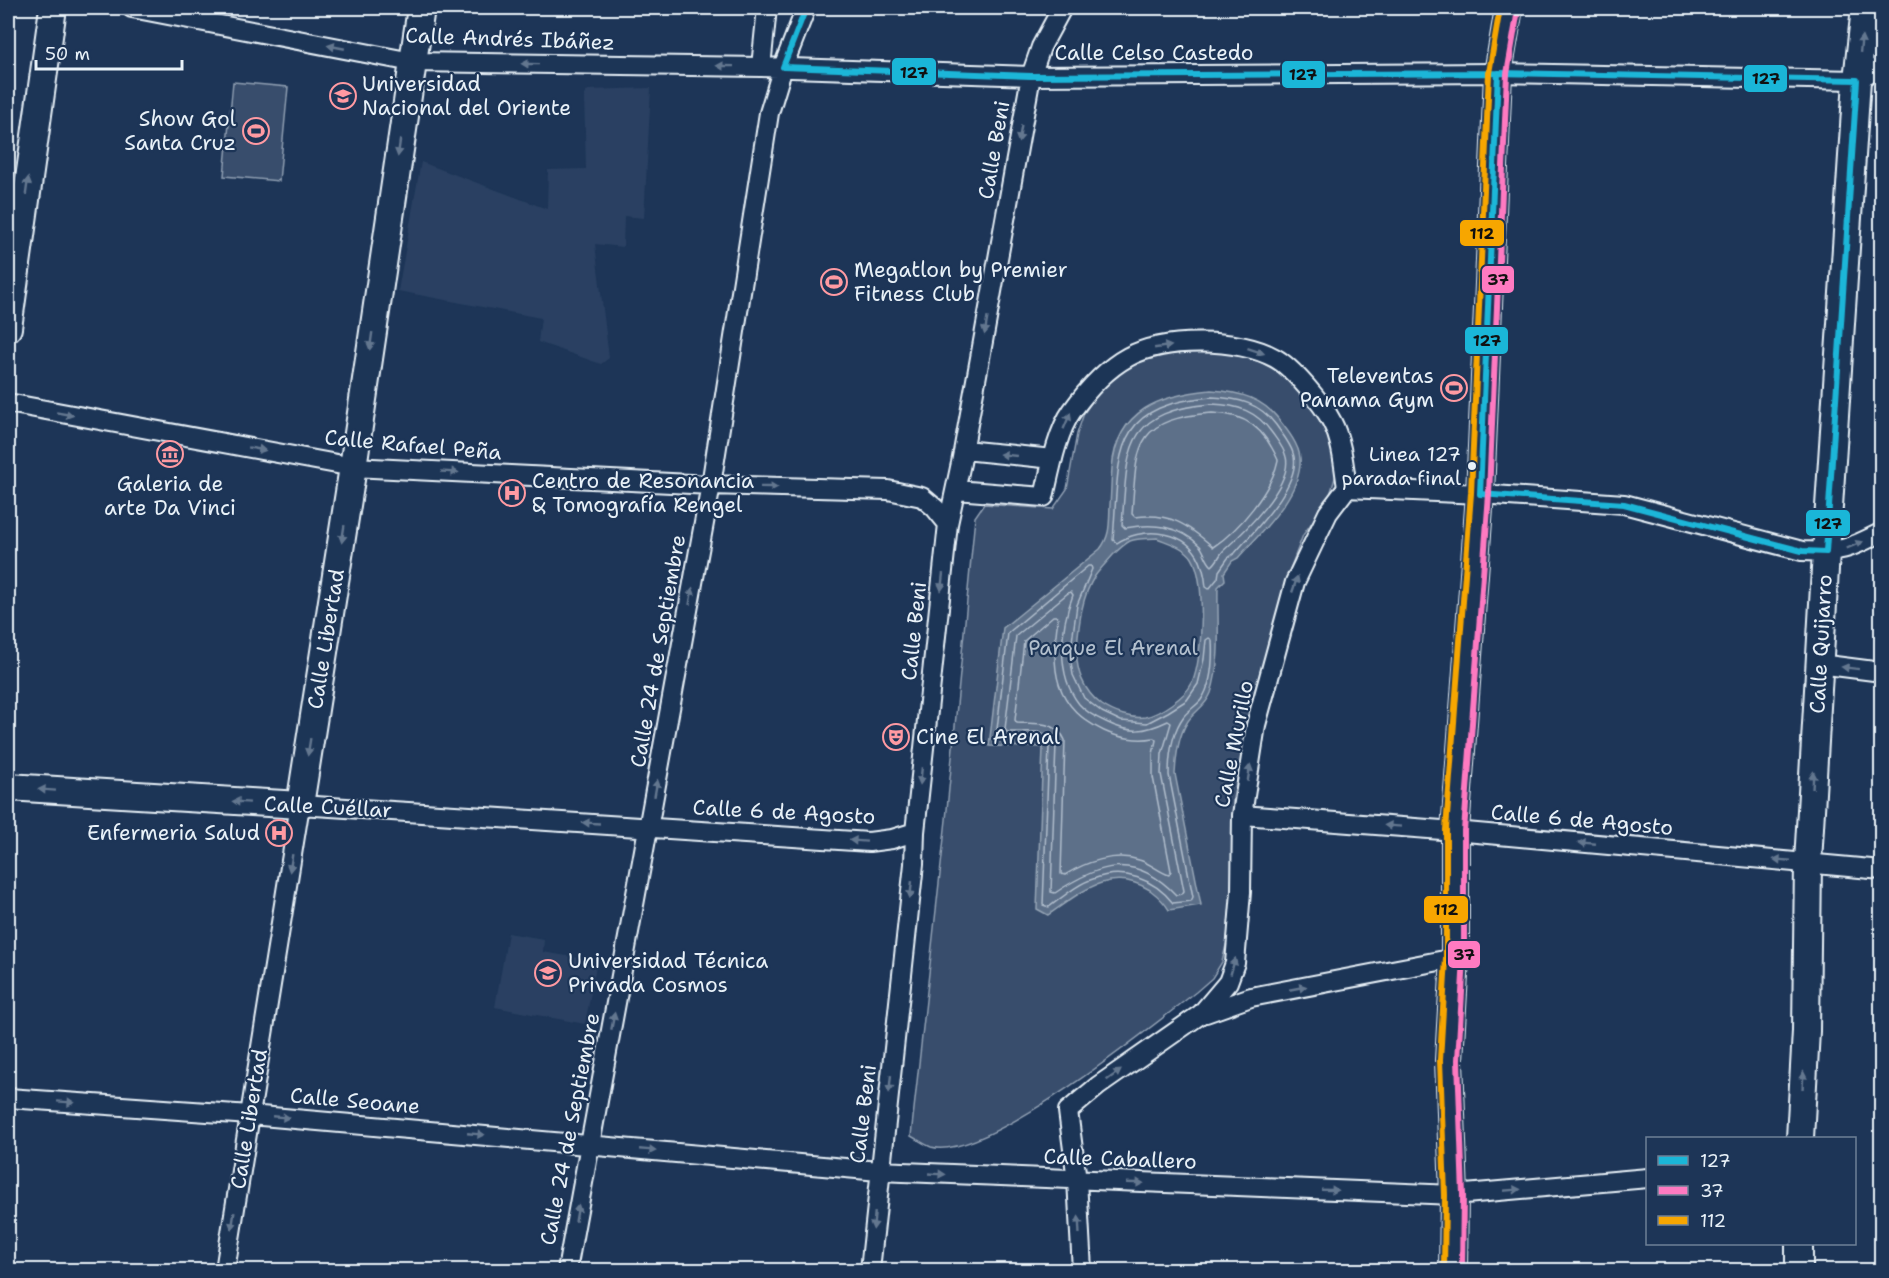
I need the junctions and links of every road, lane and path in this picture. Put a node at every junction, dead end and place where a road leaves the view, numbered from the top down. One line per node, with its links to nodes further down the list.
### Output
1 (53, 8): 16 (street, one-way to 1)
2 (132, 8): 9 (street, Calle Andrés Ibáñez, one-way to 2)
3 (421, 8): 9 (street, Calle Libertad)
4 (767, 8): 11 (street)
5 (806, 8): 12 (street, Calle 24 de Septiembre)
6 (1062, 8): 14 (street, Calle Beni)
7 (1509, 8): 13 (street)
8 (1865, 8): 15 (street, Calle Quijarro, one-way to 8)
9 (412, 62): 11 (street, Calle Andrés Ibáñez, one-way to 9); 20 (street, Calle Libertad, one-way to 20)
10 (1881, 65): 15 (street)
11 (761, 67): 12 (street, Calle Andrés Ibáñez)
12 (783, 67): 14 (street, Calle Celso Castedo); 21 (street, Calle 24 de Septiembre)
13 (1498, 73): 14 (street, Calle Celso Castedo); 15 (street, Calle Celso Castedo); 24 (street)
14 (1031, 76): 18 (street, Calle Beni, one-way to 18)
15 (1857, 80): 27 (street, Calle Quijarro)
16 (8, 327)
17 (8, 403): 20 (street, Calle Rafael Peña, one-way to 20)
18 (964, 450): 19 (street, one-way to 18); 23 (street, Calle Beni)
19 (1053, 459): 22 (street, one-way to 22); 23 (street)
20 (353, 467): 21 (street, Calle Rafael Peña, one-way to 21); 31 (street, Calle Libertad, one-way to 31)
21 (711, 486): 25 (street, Calle Rafael Peña, one-way to 25); 33 (street, Calle 24 de Septiembre, one-way to 21)
22 (1347, 488): 24 (street); 32 (street, Calle Murillo, one-way to 22)
23 (956, 490): 25 (street, Calle Beni)
24 (1480, 494): 27 (street); 34 (street)
25 (948, 524): 35 (street, Calle Beni, one-way to 35)
26 (1881, 532): 27 (street, one-way to 26)
27 (1826, 552): 28 (street, Calle Quijarro)
28 (1819, 664): 29 (street, one-way to 28); 36 (street, Calle Quijarro, one-way to 28)
29 (1881, 672)
30 (8, 787): 31 (street, Calle Cuéllar, one-way to 30)
31 (300, 805): 33 (street, Calle Cuéllar, one-way to 31); 41 (street, Calle Libertad, one-way to 41)
32 (1242, 815): 34 (street, Calle 6 de Agosto, one-way to 32); 39 (street, Calle Murillo, one-way to 32)
33 (649, 826): 35 (street, Calle 6 de Agosto, one-way to 33); 43 (street, Calle 24 de Septiembre, one-way to 33)
34 (1455, 831): 36 (street, Calle 6 de Agosto, one-way to 34); 38 (street)
35 (915, 832): 44 (street, Calle Beni, one-way to 44)
36 (1808, 862): 37 (street, Calle 6 de Agosto); 42 (street, Calle Quijarro, one-way to 36)
37 (1881, 870)
38 (1455, 958): 39 (street, Calle Murillo, one-way to 38); 47 (street)
39 (1201, 1014): 46 (street, Calle Murillo, one-way to 39)
40 (8, 1098): 41 (street, Calle Seoane, one-way to 41)
41 (250, 1115): 43 (street, Calle Seoane, one-way to 43); 49 (street, Calle Libertad, one-way to 49)
42 (1800, 1137)
43 (590, 1144): 44 (street, Calle Caballero, one-way to 44); 50 (street, Calle 24 de Septiembre, one-way to 43)
44 (879, 1171): 46 (street, Calle Caballero, one-way to 46); 51 (street, Calle Beni, one-way to 51)
45 (1646, 1178): 47 (street, Calle Caballero, one-way to 45)
46 (1077, 1180): 47 (street, Calle Caballero, one-way to 47); 52 (street, Calle Murillo, one-way to 46)
47 (1454, 1195): 53 (street)
48 (1799, 1245): 54 (street)
49 (225, 1270)
50 (567, 1270)
51 (870, 1270)
52 (1082, 1270)
53 (1453, 1270)
54 (1799, 1270)

